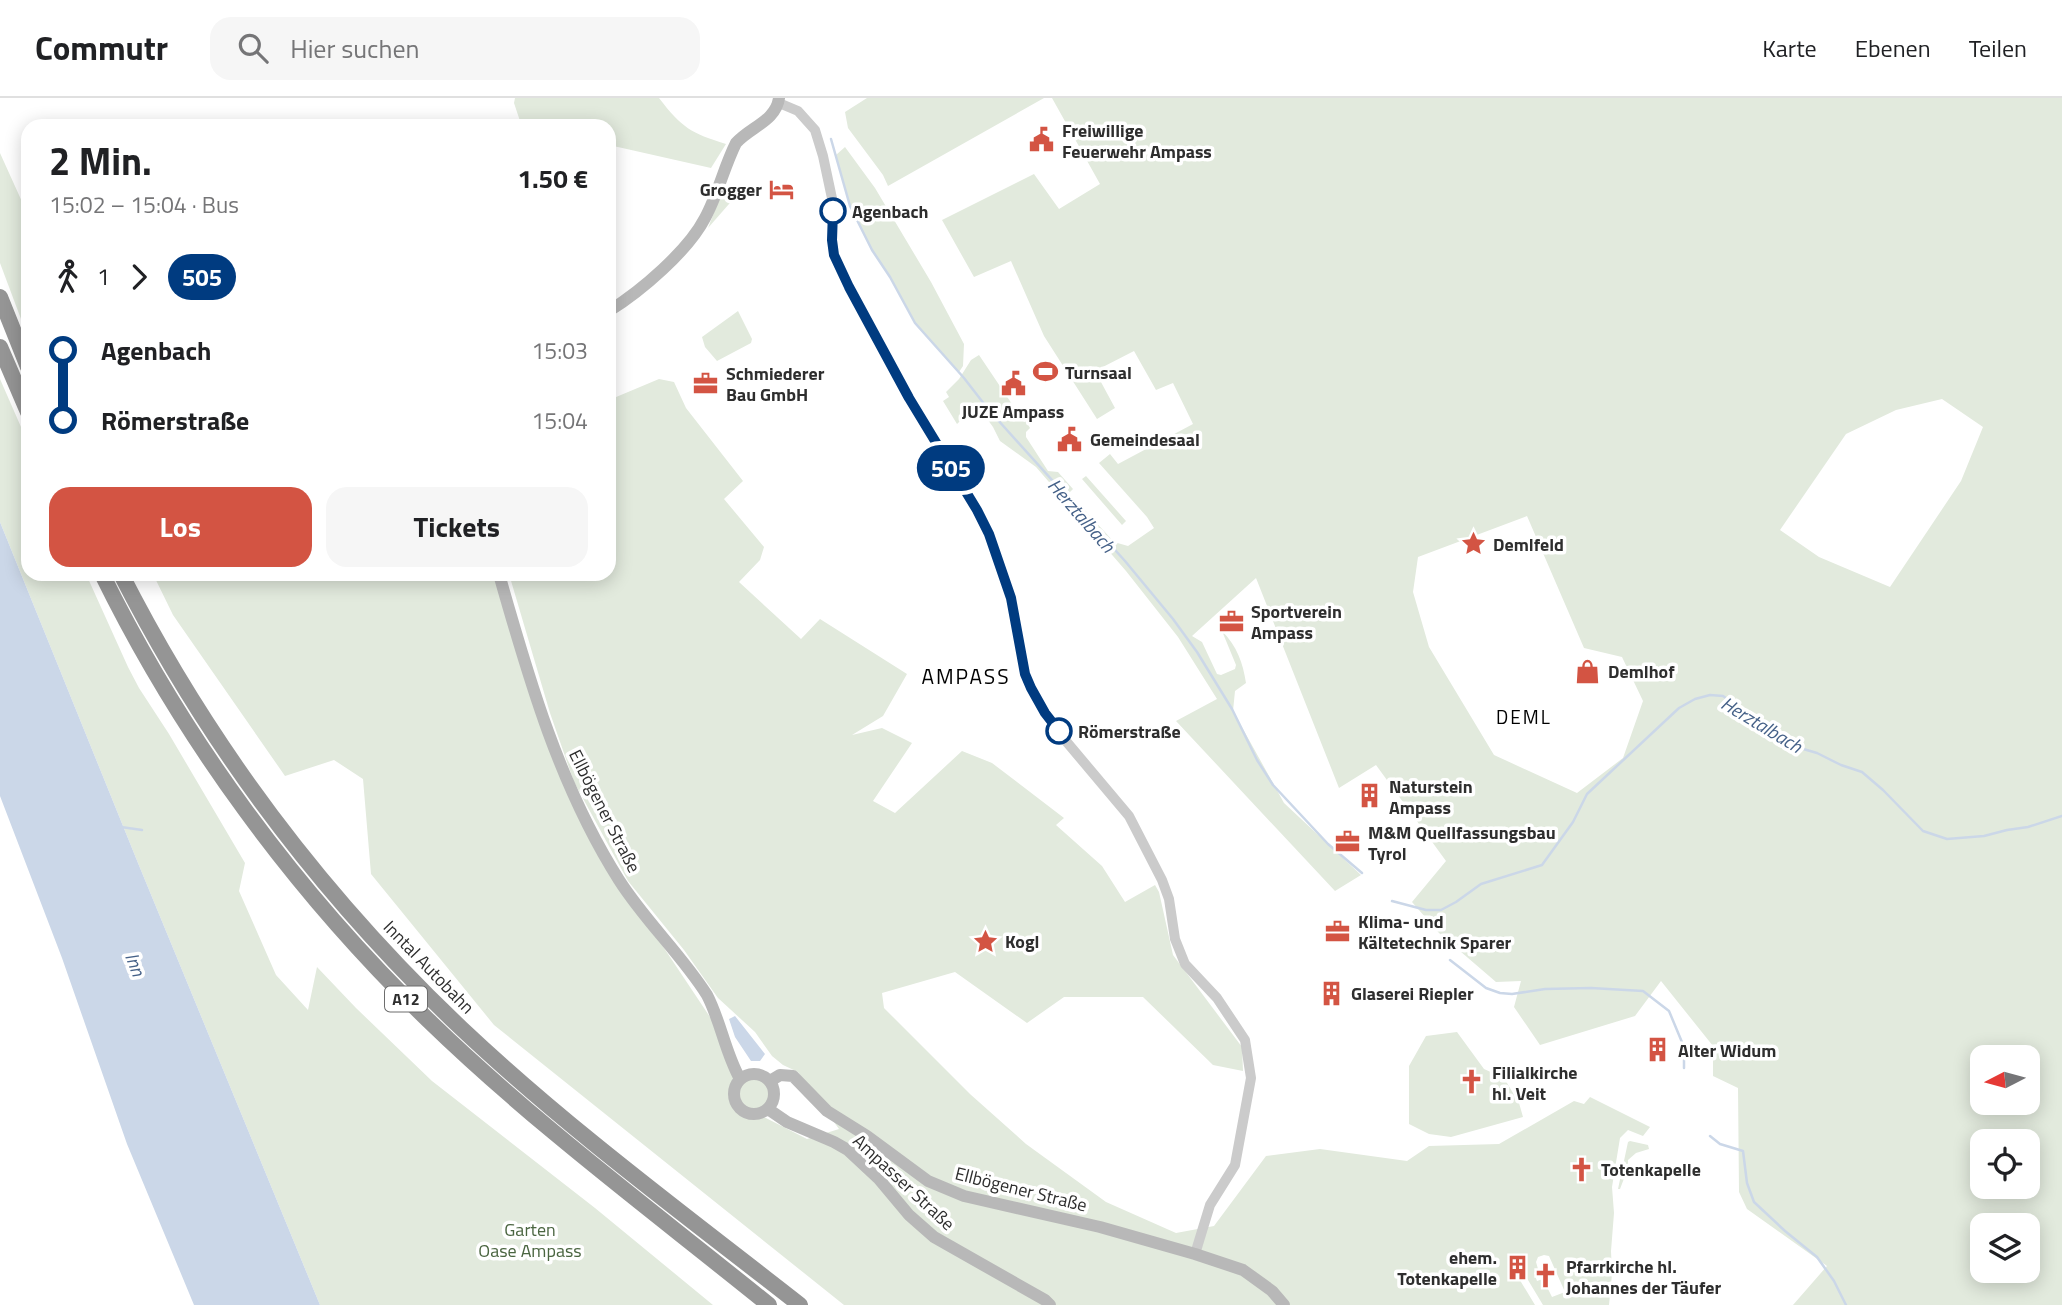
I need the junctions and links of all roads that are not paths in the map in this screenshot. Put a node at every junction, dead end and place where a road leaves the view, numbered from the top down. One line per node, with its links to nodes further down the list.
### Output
1 (779, 101): 3 (main road); 13 (street)
2 (0, 297): 5 (highway)
3 (616, 306)
4 (0, 347): 6 (highway)
5 (21, 350)
6 (21, 396)
7 (106, 581): 14 (highway, Inntal Autobahn / A12)
8 (125, 581): 15 (highway, Inntal Autobahn / A12)
9 (501, 581): 10 (main road, Ellbögener Straße)
10 (740, 1079): 11 (main road); 12 (main road)
11 (769, 1081): 12 (main road); 13 (main road, Ellbögener Straße)
12 (768, 1109): 16 (main road, Ampasser Straße)
13 (1195, 1254): 17 (main road, Ellbögener Straße)
14 (769, 1305)
15 (800, 1305)
16 (1050, 1305)
17 (1284, 1305)

